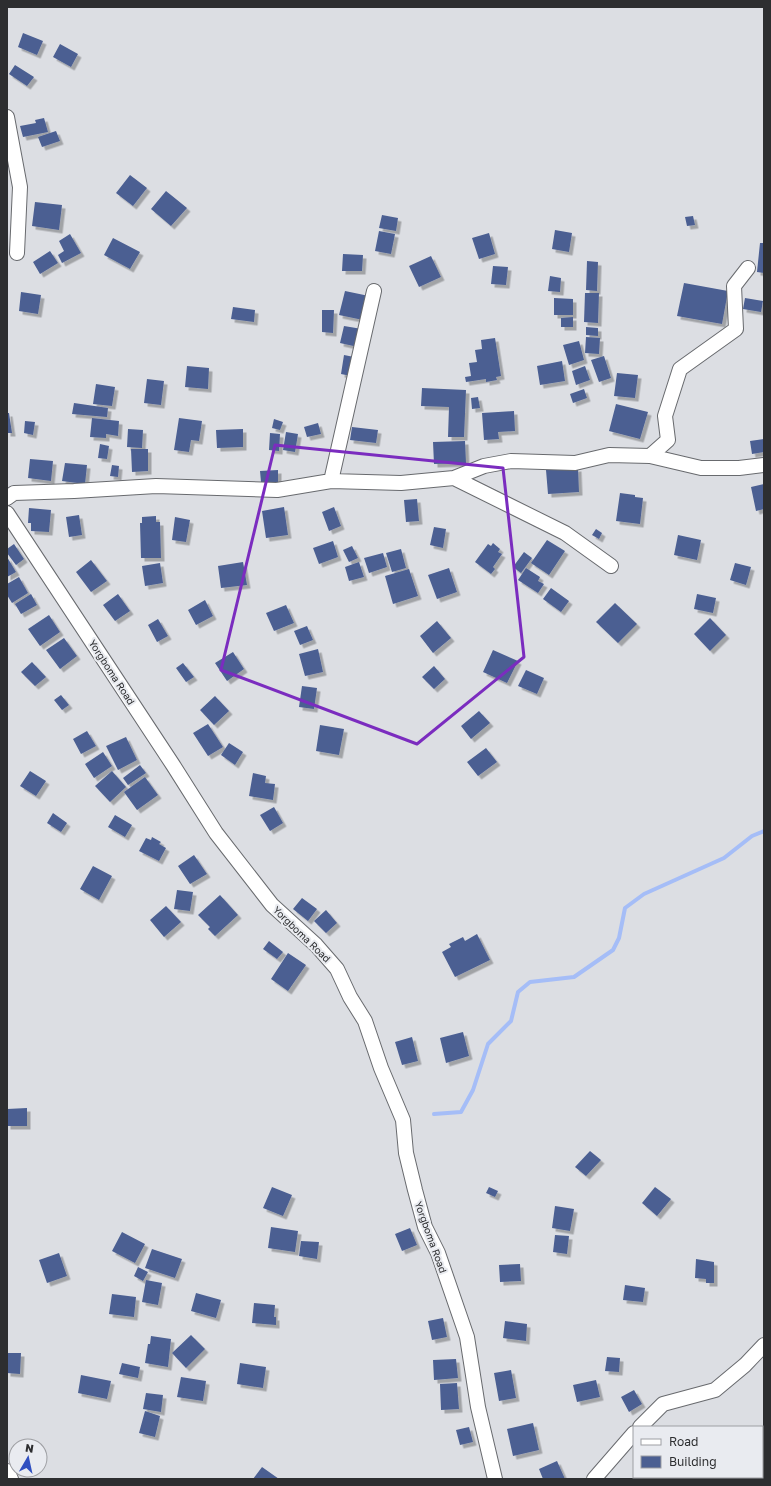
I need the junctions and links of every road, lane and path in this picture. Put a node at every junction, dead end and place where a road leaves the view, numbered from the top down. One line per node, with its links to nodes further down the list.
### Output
1 (7, 117): 2 (street)
2 (16, 253)
3 (748, 268): 5 (street)
4 (374, 291): 8 (street)
5 (650, 456): 6 (street); 7 (street)
6 (764, 465)
7 (454, 478): 8 (street); 11 (street)
8 (331, 481): 9 (street)
9 (7, 498)
10 (7, 513): 17 (street, Yorgboma Road)
11 (611, 566)
12 (764, 1345): 13 (street)
13 (641, 1426)
14 (633, 1434): 18 (street)
15 (7, 1471): 16 (street)
16 (11, 1479)
17 (495, 1479)
18 (594, 1479)

